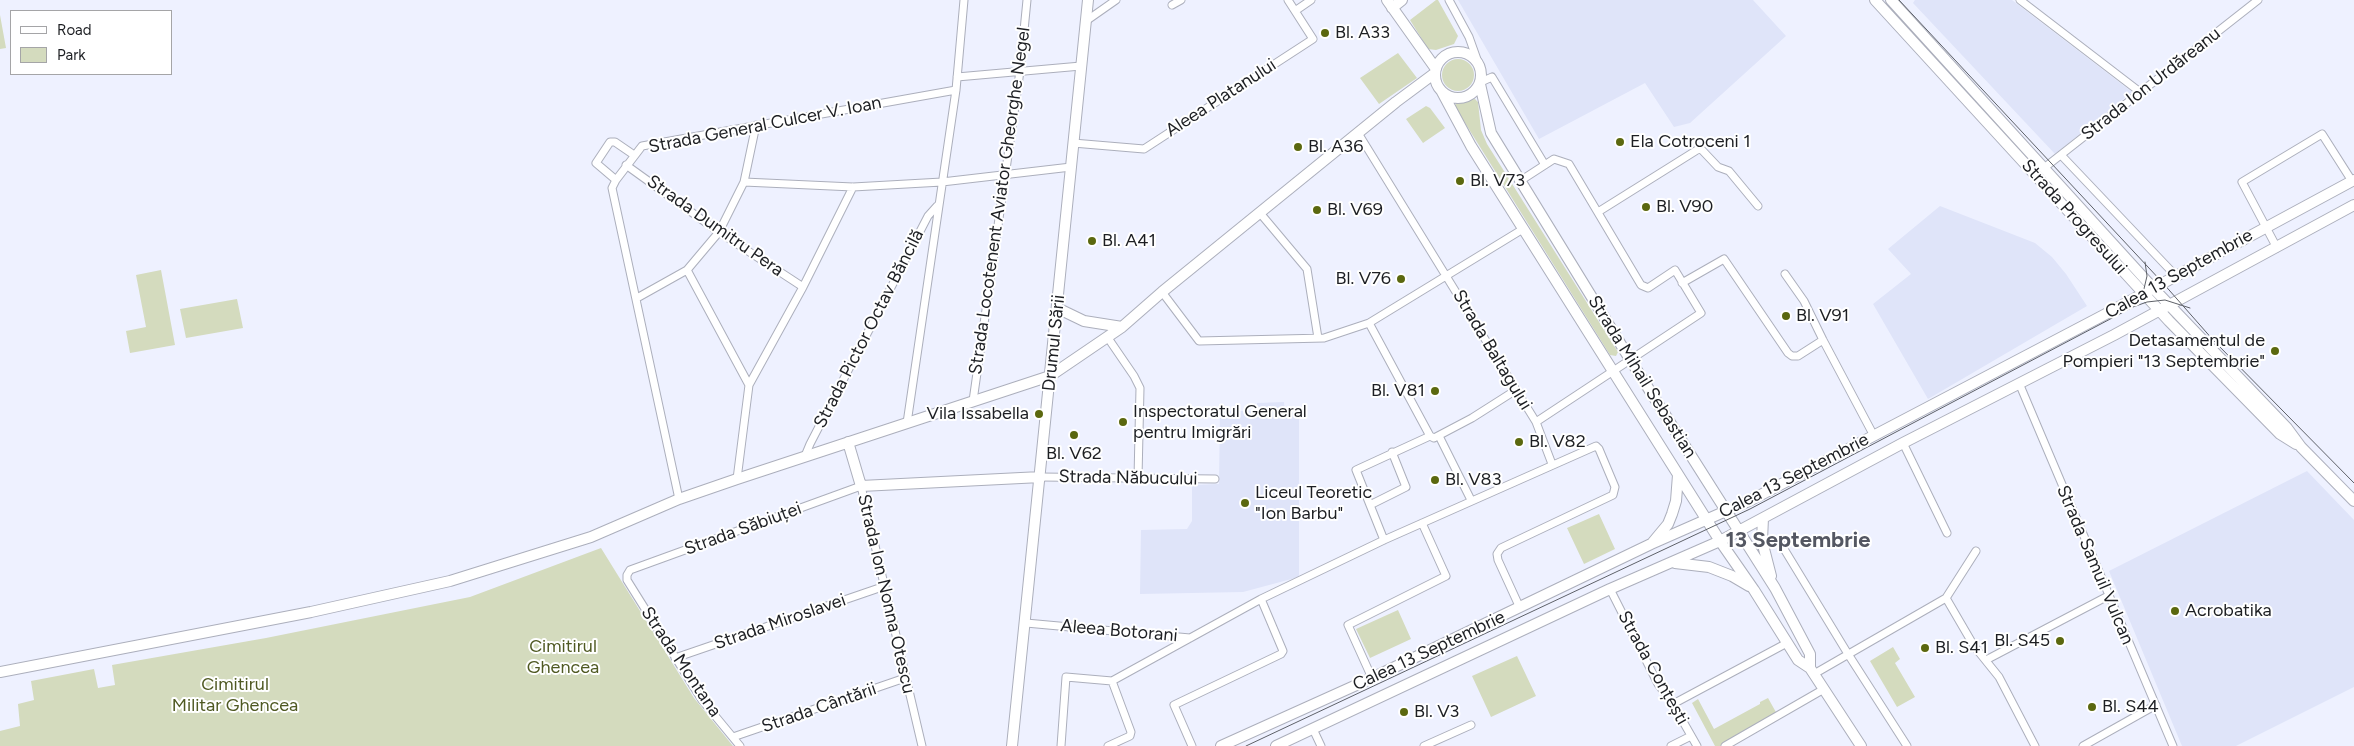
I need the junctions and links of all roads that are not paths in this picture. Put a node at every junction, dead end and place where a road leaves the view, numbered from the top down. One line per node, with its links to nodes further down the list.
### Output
1 (964, 0): 22 (street)
2 (1027, 0): 20 (street, Strada Locotenent Aviator Gheorghe Negel)
3 (1088, 0): 17 (main road, Drumul Sării)
4 (1116, 0): 17 (street)
5 (1181, 0): 15 (street)
6 (1288, 0): 16 (street, Aleea Platanului)
7 (1311, 0): 16 (street)
8 (1402, 0): 14 (main road)
9 (1449, 0): 18 (street)
10 (1875, 0): 36 (main road, Strada Progresului)
11 (1891, 0): 36 (main road, Strada Progresului)
12 (2020, 0): 27 (street)
13 (2258, 0): 27 (street, Strada Ion Urdăreanu)
14 (1390, 4): 21 (main road)
15 (1172, 5)
16 (1295, 10): 30 (street, Aleea Platanului)
17 (1086, 21): 19 (main road, Drumul Sării)
18 (1479, 65): 21 (main road); 23 (main road)
19 (1081, 66): 20 (street); 30 (main road, Drumul Sării)
20 (1020, 71): 22 (street); 37 (street, Strada Locotenent Aviator Gheorghe Negel)
21 (1436, 71): 24 (main road); 25 (main road)
22 (958, 77): 26 (street)
23 (1480, 83): 25 (main road); 34 (street); 40 (main road, Strada Mihail Sebastian)
24 (1420, 84): 25 (main road); 29 (main road)
25 (1440, 89): 50 (main road, Strada Mihail Sebastian)
26 (956, 90): 28 (street, Strada General Culcer V. Ioan); 42 (street)
27 (2140, 92): 32 (street, Strada Ion Urdăreanu)
28 (756, 125): 31 (street, Strada General Culcer V. Ioan); 41 (street)
29 (1358, 133): 48 (main road); 56 (street, Strada Baltagului)
30 (1073, 143): 35 (main road, Drumul Sării)
31 (634, 155): 33 (street, Strada General Culcer V. Ioan); 38 (street)
32 (2061, 155): 36 (street, Strada Ion Urdăreanu); 55 (street)
33 (626, 165): 38 (street, Strada General Culcer V. Ioan); 51 (street, Strada Dumitru Pera)
34 (1545, 165): 40 (street); 47 (street)
35 (1071, 167): 37 (street); 63 (main road, Drumul Sării)
36 (2040, 172): 59 (main road, Strada Progresului)
37 (1005, 174): 42 (street); 76 (street, Strada Locotenent Aviator Gheorghe Negel)
38 (616, 180): 61 (street)
39 (2353, 180): 49 (main road, Calea 13 Septembrie); 49 (street)
40 (1520, 181): 70 (main road, Strada Mihail Sebastian)
41 (744, 182): 43 (street); 51 (street)
42 (942, 182): 43 (street); 44 (street)
43 (852, 187): 58 (street)
44 (938, 205): 78 (street); 86 (street, Strada Pictor Octav Băncilă)
45 (1758, 206): 47 (street)
46 (2354, 206): 52 (main road, Calea 13 Septembrie)
47 (1598, 212): 57 (street)
48 (1260, 213): 60 (main road); 68 (street)
49 (2266, 227): 52 (street); 55 (main road, Calea 13 Septembrie)
50 (1523, 229): 56 (street, Strada Baltagului); 71 (main road, Strada Mihail Sebastian)
51 (719, 232): 53 (street); 58 (street, Strada Dumitru Pera)
52 (2277, 248): 62 (main road, Calea 13 Septembrie)
53 (686, 270): 61 (street); 74 (street)
54 (1785, 274): 69 (street)
55 (2175, 275): 59 (main road, Calea 13 Septembrie)
56 (1448, 277): 65 (street, Strada Baltagului); 75 (street, Strada Baltagului)
57 (1682, 283): 69 (street); 70 (street)
58 (803, 287): 74 (street)
59 (2148, 290): 62 (main road, Strada Progresului); 64 (main road, Strada Progresului); 81 (main road, Calea 13 Septembrie)
60 (1162, 292): 66 (main road); 68 (street, Strada Baltagului)
61 (637, 298): 94 (street)
62 (2170, 306): 64 (main road, Calea 13 Septembrie); 84 (main road, Strada Progresului)
63 (1057, 308): 66 (main road); 72 (main road, Drumul Sării)
64 (2160, 311): 73 (main road, Calea 13 Septembrie); 84 (main road, Strada Progresului)
65 (1369, 324): 68 (street, Strada Baltagului); 79 (street)
66 (1122, 327): 67 (main road)
67 (1108, 338): 72 (main road); 90 (street)
68 (1321, 338)
69 (1822, 340): 81 (street)
70 (1631, 361): 71 (street); 98 (main road, Strada Mihail Sebastian)
71 (1613, 372): 77 (street); 88 (main road, Strada Mihail Sebastian)
72 (1050, 376): 76 (main road); 89 (main road, Drumul Sării)
73 (2019, 383): 83 (main road, Calea 13 Septembrie); 115 (street, Strada Samuil Vulcan)
74 (749, 385): 91 (street)
75 (1516, 390): 77 (street, Strada Baltagului); 80 (street)
76 (972, 401): 78 (main road)
77 (1536, 422): 87 (street)
78 (907, 423): 82 (main road)
79 (1430, 436): 80 (street); 85 (street)
80 (1439, 436): 95 (street)
81 (1874, 436): 98 (main road, Calea 13 Septembrie)
82 (848, 442): 86 (main road); 93 (main road, Strada Ion Nonna Otescu)
83 (1903, 443): 99 (main road, Calea 13 Septembrie); 103 (street)
84 (2301, 447): 96 (main road, Strada Progresului)
85 (1392, 452): 97 (street); 97 (street)
86 (806, 456): 91 (main road)
87 (1552, 464): 95 (street, Aleea Botorani); 118 (street, Aleea Botorani)
88 (1678, 475): 100 (main road, Strada Mihail Sebastian); 106 (main road, Strada Mihail Sebastian)
89 (1040, 477): 90 (street, Strada Năbucului); 93 (main road); 119 (main road, Drumul Sării)
90 (1138, 478): 92 (street, Strada Năbucului)
91 (737, 479): 94 (main road)
92 (1216, 479)
93 (861, 486): 110 (street, Strada Săbiuței); 111 (street, Strada Ion Nonna Otescu)
94 (679, 499): 126 (main road)
95 (1471, 500): 101 (street, Aleea Botorani)
96 (2354, 501)
97 (1370, 505): 104 (street)
98 (1727, 511): 100 (main road, Calea 13 Septembrie); 102 (main road, Strada Mihail Sebastian)
99 (1763, 518): 102 (main road, Calea 13 Septembrie); 113 (main road)
100 (1706, 520): 105 (main road, Strada Mihail Sebastian); 106 (main road, Calea 13 Septembrie)
101 (1422, 523): 104 (street, Aleea Botorani); 128 (street)
102 (1739, 532): 105 (main road, Calea 13 Septembrie); 113 (main road, Strada Mihail Sebastian)
103 (1947, 534)
104 (1384, 540): 117 (street, Aleea Botorani)
105 (1720, 541): 109 (main road, Calea 13 Septembrie); 114 (main road, Strada Mihail Sebastian)
106 (1651, 544): 118 (main road, Calea 13 Septembrie)
107 (1781, 544): 122 (street)
108 (1976, 551): 116 (street)
109 (1672, 563): 112 (main road, Calea 13 Septembrie); 114 (main road)
110 (627, 575): 123 (street, Strada Montana)
111 (885, 586): 123 (street, Strada Miroslavei); 127 (street, Strada Ion Nonna Otescu)
112 (1610, 588): 131 (street, Strada Conțești); 134 (main road, Calea 13 Septembrie)
113 (1775, 588): 125 (main road, Strada Mihail Sebastian)
114 (1754, 590): 121 (main road, Strada Mihail Sebastian)
115 (2108, 596): 124 (street); 132 (street, Strada Samuil Vulcan)
116 (1946, 598): 122 (street); 124 (street)
117 (1261, 599): 120 (street, Aleea Botorani); 142 (street)
118 (1520, 608): 128 (main road, Calea 13 Septembrie)
119 (1026, 623): 120 (street, Aleea Botorani); 139 (main road, Drumul Sării)
120 (1192, 638): 129 (street)
121 (1786, 643): 125 (main road, Strada Mihail Sebastian); 131 (street)
122 (1848, 654): 125 (street); 151 (street)
123 (675, 658): 136 (street, Strada Montana)
124 (1986, 660): 152 (street)
125 (1812, 671): 130 (main road, Strada Mihail Sebastian)
126 (0, 672)
127 (905, 678): 136 (street, Strada Cântării); 138 (street, Strada Ion Nonna Otescu)
128 (1372, 678): 143 (main road, Calea 13 Septembrie)
129 (1112, 681): 140 (street); 141 (street)
130 (1824, 689): 149 (street); 150 (main road, Strada Mihail Sebastian)
131 (1673, 704): 135 (street, Strada Conțești)
132 (2156, 705): 153 (street); 154 (street, Strada Samuil Vulcan)
133 (1471, 725): 146 (street)
134 (1313, 729): 144 (main road, Calea 13 Septembrie); 145 (street)
135 (1691, 736): 147 (street); 148 (street, Strada Conțești)
136 (733, 737): 137 (street, Strada Montana)
137 (740, 746)
138 (922, 746)
139 (1012, 746)
140 (1062, 746)
141 (1108, 746)
142 (1192, 746)
143 (1221, 746)
144 (1276, 746)
145 (1321, 746)
146 (1424, 746)
147 (1671, 746)
148 (1697, 746)
149 (1725, 746)
150 (1860, 746)
151 (1907, 746)
152 (2036, 746)
153 (2083, 746)
154 (2173, 746)

